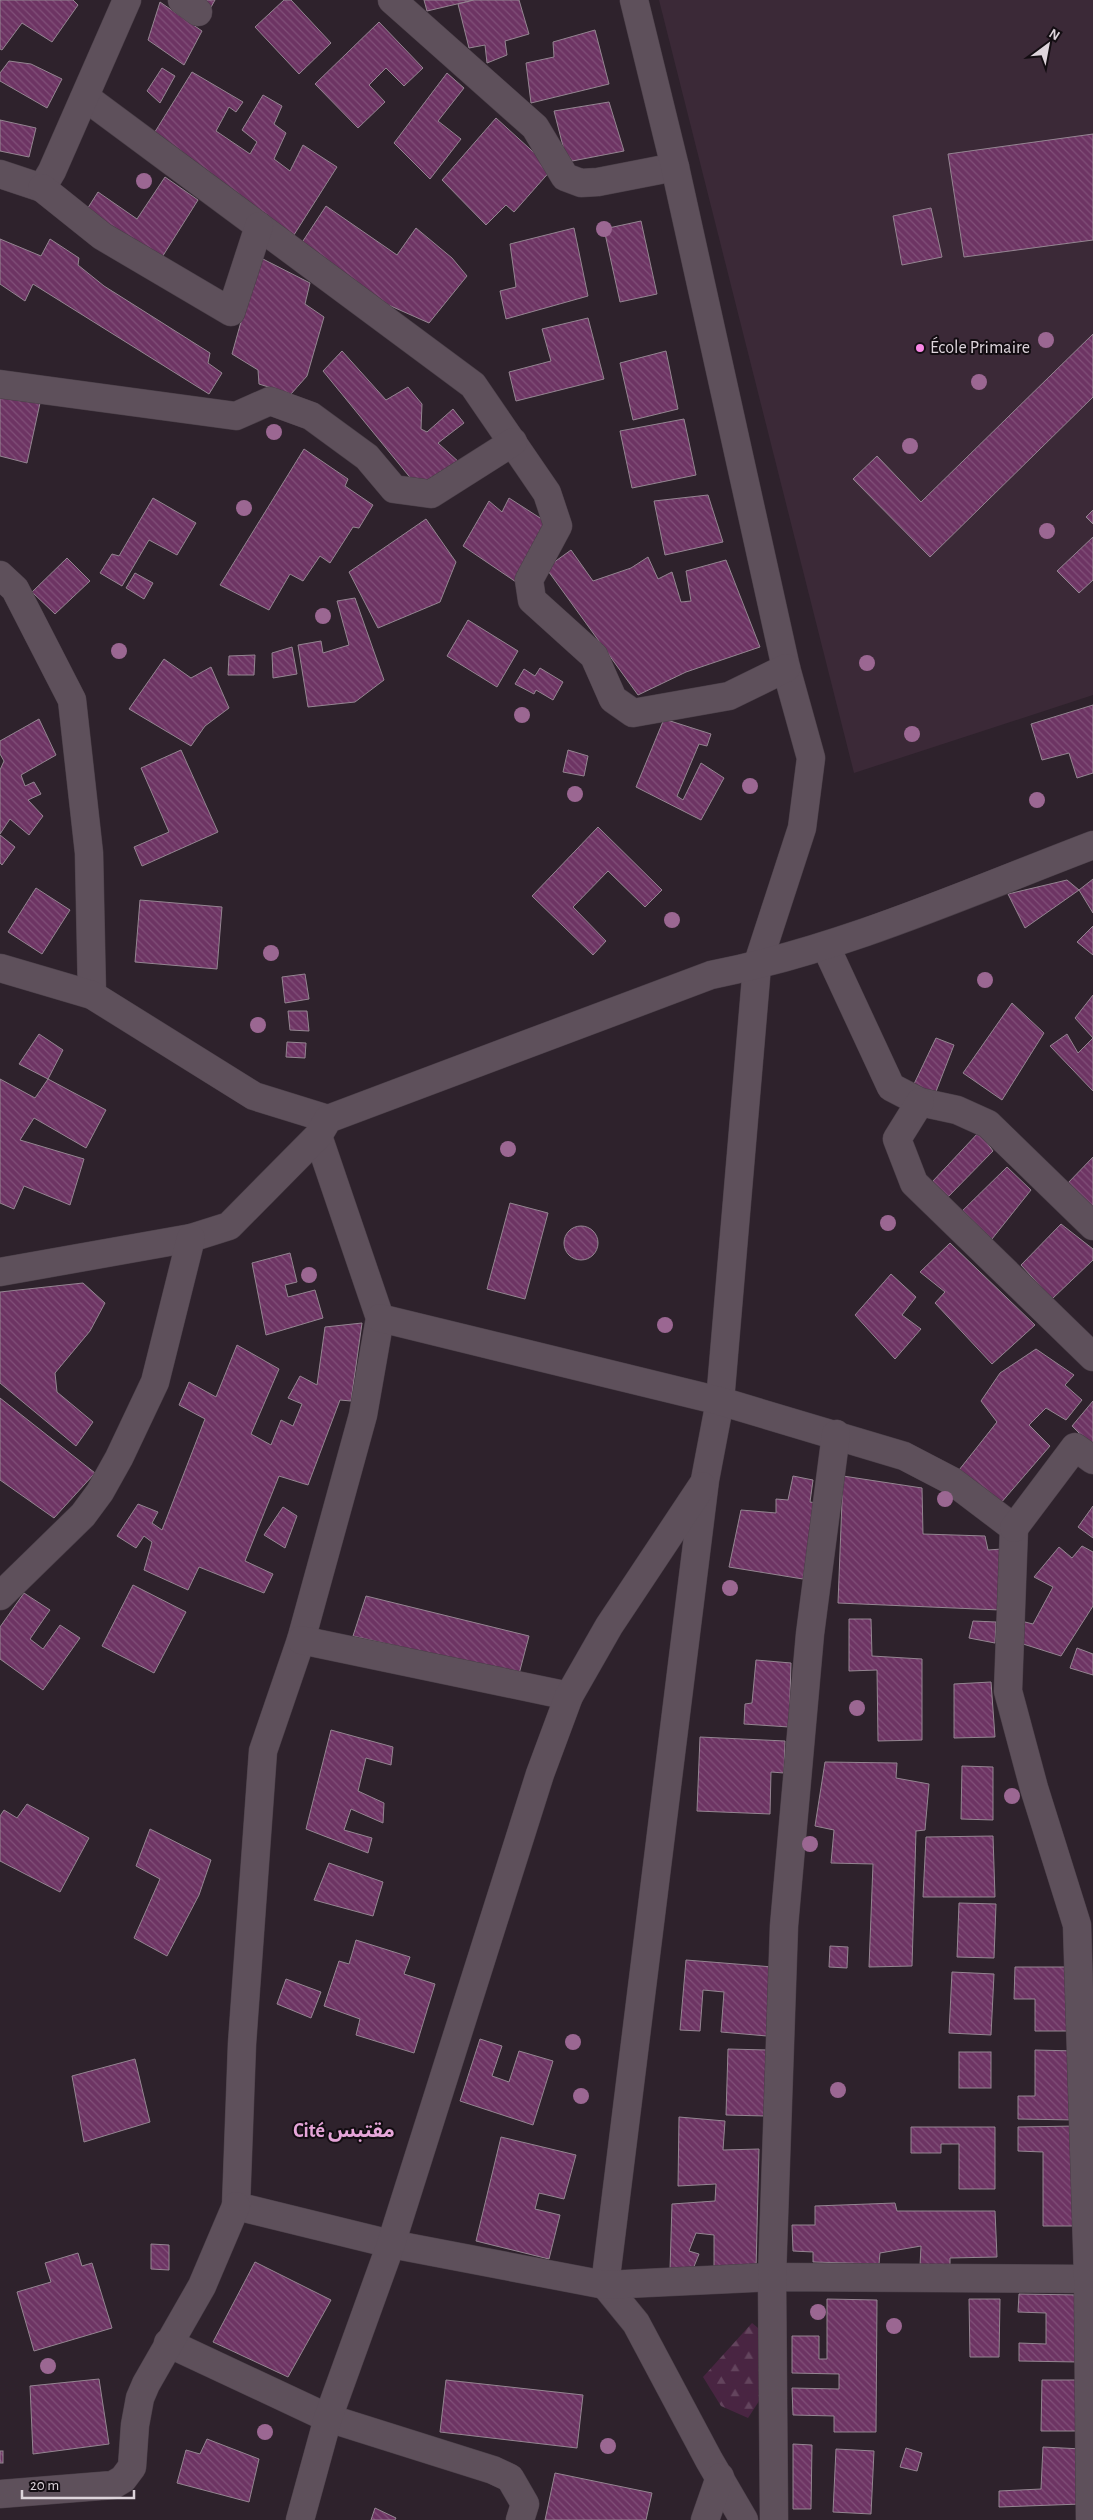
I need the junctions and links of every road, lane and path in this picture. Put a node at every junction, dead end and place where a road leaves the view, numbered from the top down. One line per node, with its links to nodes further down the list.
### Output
1 (127, 0): 4 (street)
2 (392, 0): 5 (street)
3 (634, 0): 5 (street)
4 (85, 97): 7 (street); 8 (street)
5 (675, 167): 12 (street)
6 (0, 174): 7 (street)
7 (42, 188): 8 (street)
8 (259, 226): 10 (street)
9 (0, 384): 10 (street)
10 (513, 442): 12 (street)
11 (0, 575): 17 (street)
12 (786, 668): 15 (street)
13 (1093, 846): 14 (street)
14 (826, 947): 15 (street); 18 (street)
15 (757, 966): 19 (street); 25 (street)
16 (0, 968): 17 (street)
17 (92, 995): 19 (street)
18 (920, 1102): 20 (street); 24 (street)
19 (323, 1127): 21 (street); 23 (street)
20 (1093, 1226)
21 (191, 1238): 22 (street); 30 (street)
22 (0, 1272)
23 (380, 1318): 25 (street); 31 (street)
24 (1093, 1357)
25 (720, 1401): 26 (street); 28 (street)
26 (836, 1434): 29 (street); 37 (street)
27 (1093, 1460): 29 (street)
28 (706, 1480): 32 (street); 39 (street)
29 (1014, 1528): 33 (street)
30 (0, 1596)
31 (301, 1640): 32 (street); 35 (street)
32 (569, 1696): 36 (street)
33 (1085, 1932): 34 (street)
34 (1088, 2139): 38 (street)
35 (236, 2206): 36 (street); 40 (street)
36 (391, 2244): 39 (street); 41 (street)
37 (772, 2277): 38 (street); 39 (street); 48 (street)
38 (1090, 2279): 49 (street)
39 (605, 2285): 42 (street)
40 (168, 2343): 41 (street); 43 (street)
41 (328, 2418): 44 (street); 45 (street)
42 (720, 2477): 46 (street); 47 (street)
43 (0, 2494)
44 (300, 2520)
45 (520, 2520)
46 (705, 2520)
47 (744, 2520)
48 (774, 2520)
49 (1090, 2520)

